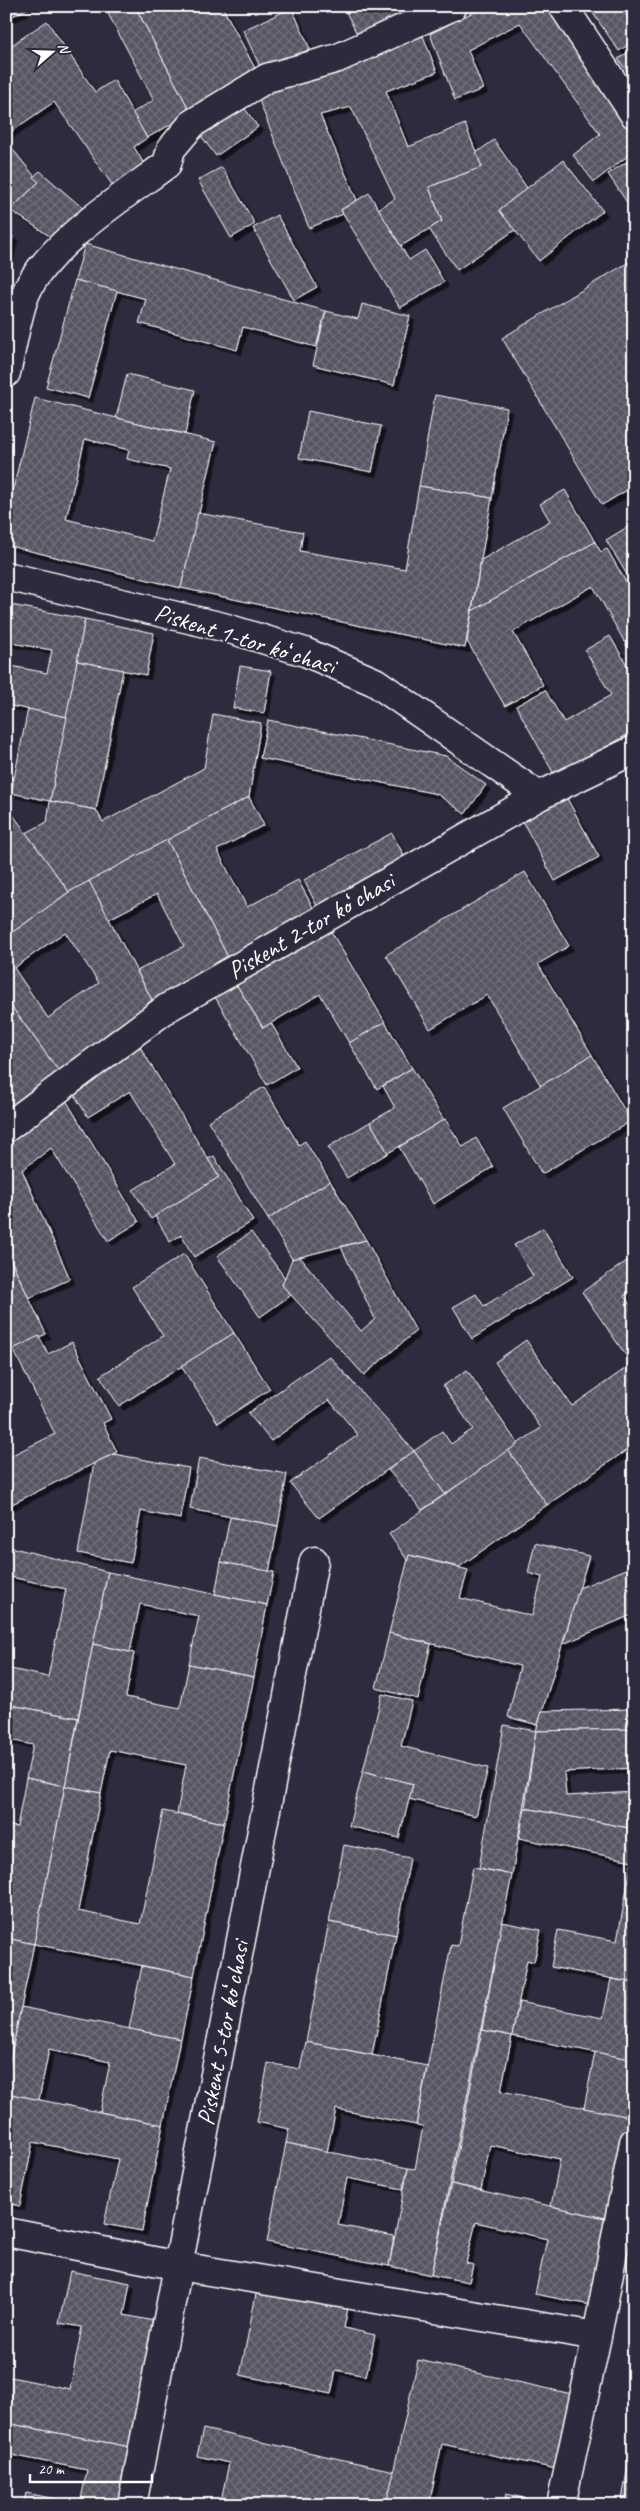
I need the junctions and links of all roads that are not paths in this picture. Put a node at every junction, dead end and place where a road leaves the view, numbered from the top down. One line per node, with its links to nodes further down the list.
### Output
1 (453, 6): 4 (street)
2 (563, 6): 3 (street)
3 (634, 114)
4 (6, 373)
5 (6, 576): 7 (street, Piskent 1-tor koʻchasi)
6 (634, 750): 7 (street, Piskent 2-tor koʻchasi)
7 (540, 796): 8 (street, Piskent 2-tor koʻchasi)
8 (6, 1128)
9 (314, 1561): 12 (street, Piskent 5-tor koʻchasi)
10 (634, 2142): 13 (street)
11 (6, 2232): 12 (street)
12 (179, 2266): 13 (street); 14 (street, Piskent 5-tor koʻchasi)
13 (597, 2336): 15 (street)
14 (132, 2505)
15 (562, 2505)

